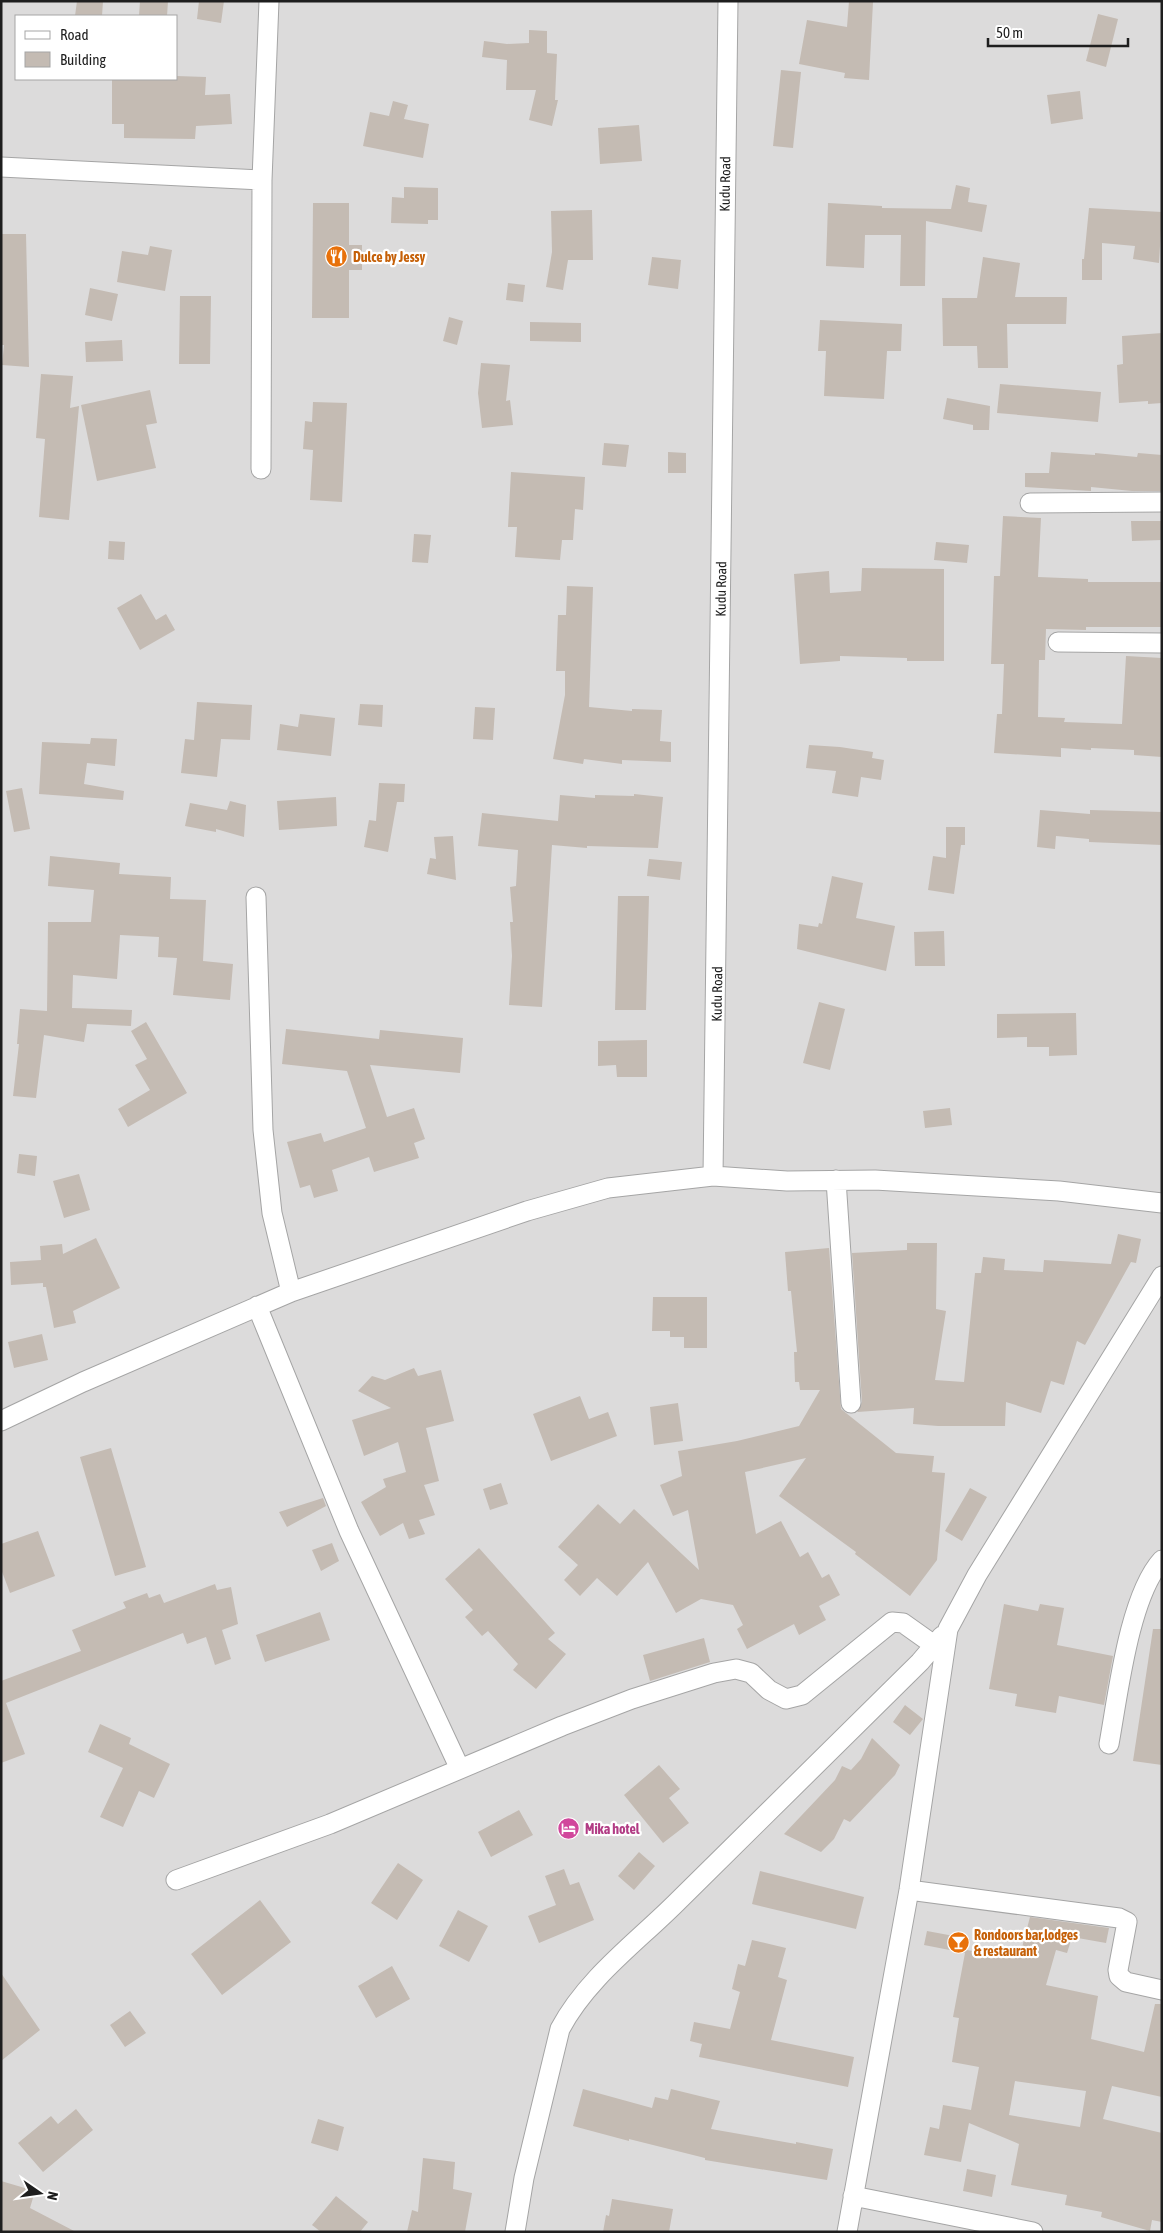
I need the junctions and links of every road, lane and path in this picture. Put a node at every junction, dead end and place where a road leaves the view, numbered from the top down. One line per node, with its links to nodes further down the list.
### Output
1 (269, 1): 4 (street)
2 (728, 1): 11 (street, Kudu Road)
3 (1, 166): 4 (street)
4 (262, 180): 5 (street)
5 (262, 469)
6 (1162, 502): 7 (street)
7 (1030, 503)
8 (1058, 642): 9 (street)
9 (1162, 643)
10 (256, 897): 15 (street)
11 (713, 1176): 12 (street); 15 (street)
12 (836, 1180): 13 (street); 17 (street)
13 (1162, 1203)
14 (1162, 1276): 20 (street)
15 (292, 1292): 16 (street)
16 (257, 1306): 18 (street); 23 (street)
17 (852, 1403)
18 (1, 1421)
19 (1162, 1560): 22 (street)
20 (948, 1629): 21 (street); 25 (street)
21 (934, 1645): 23 (street); 28 (street)
22 (1108, 1744)
23 (460, 1769): 24 (street)
24 (176, 1880)
25 (909, 1890): 26 (street); 27 (street)
26 (1162, 1990)
27 (853, 2196): 29 (street); 30 (street)
28 (516, 2232)
29 (847, 2232)
30 (1033, 2232)

